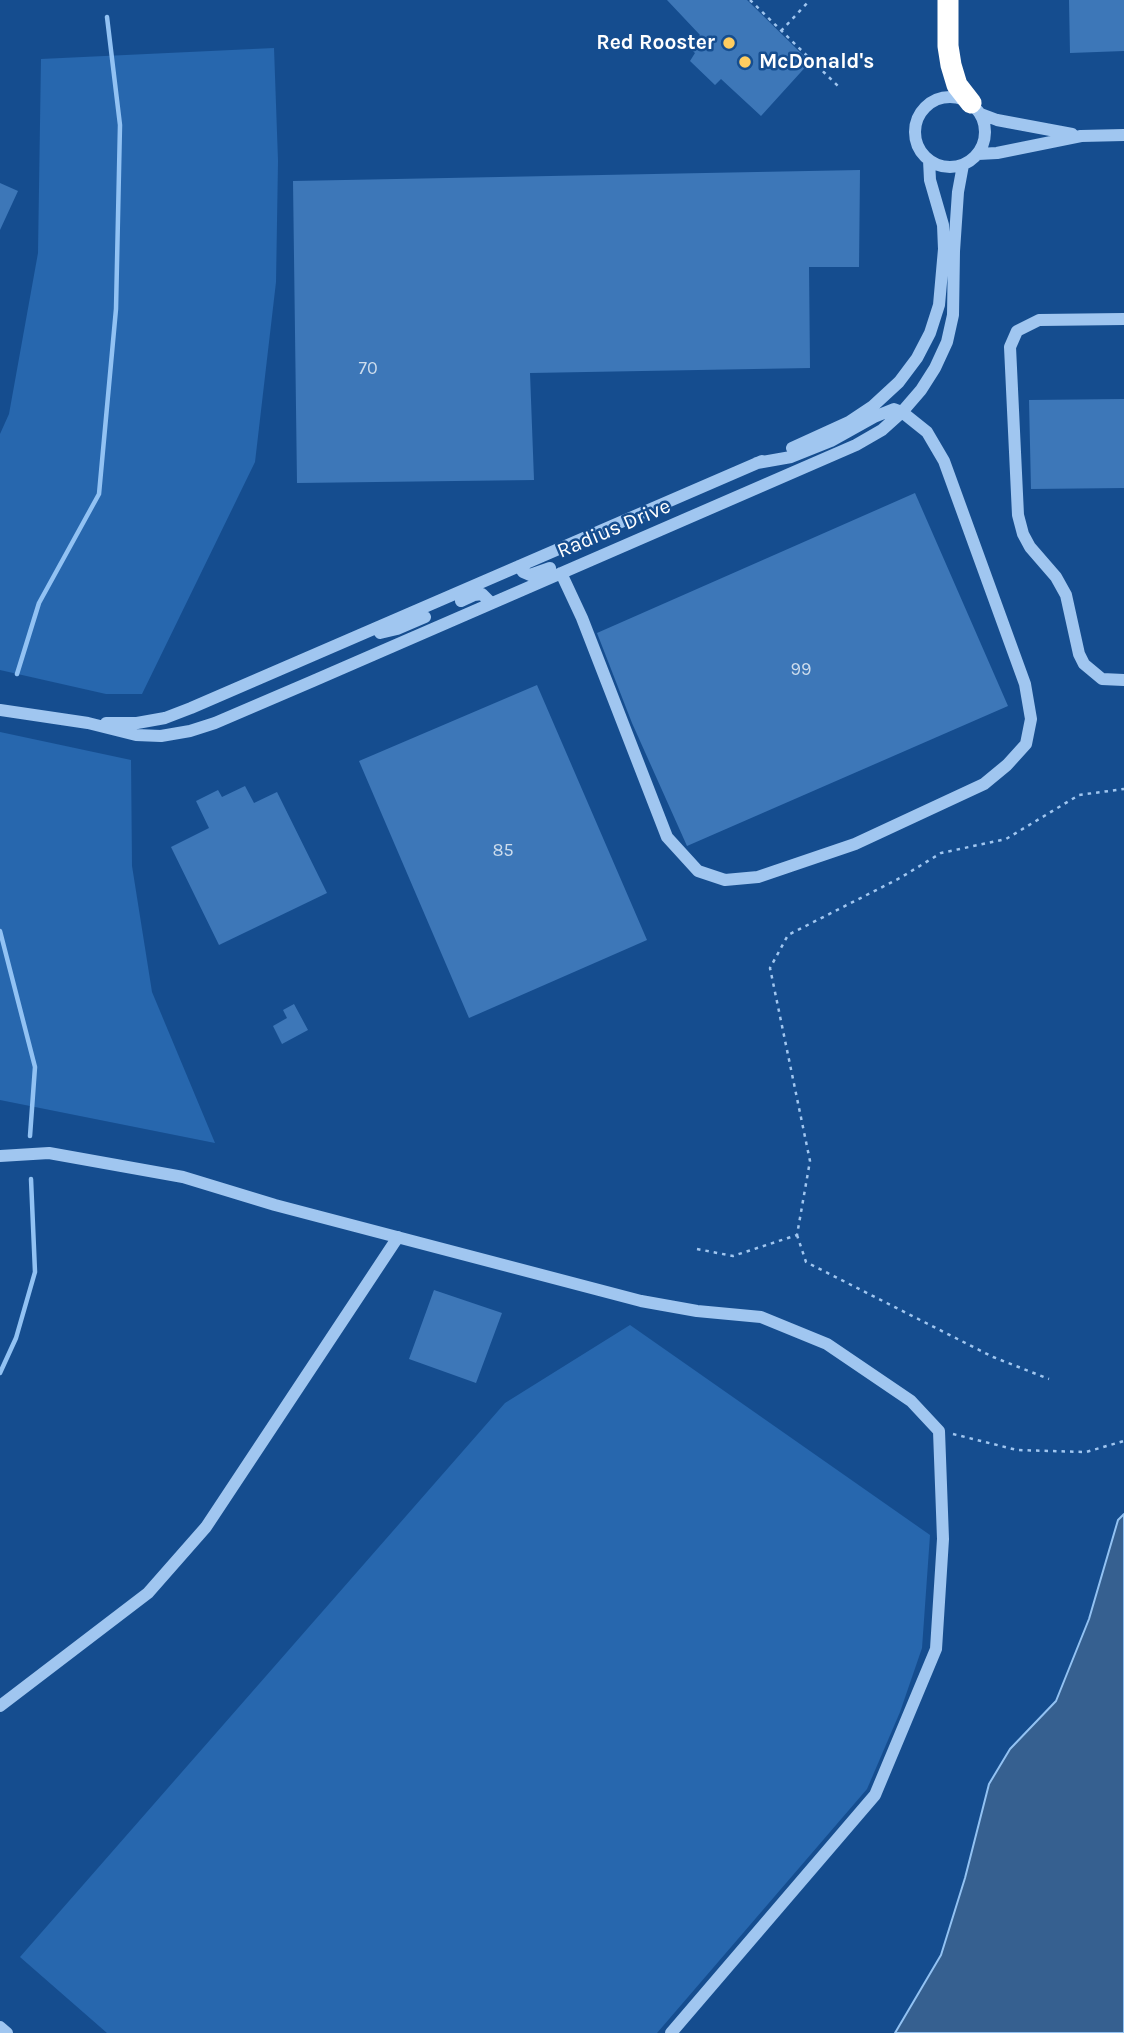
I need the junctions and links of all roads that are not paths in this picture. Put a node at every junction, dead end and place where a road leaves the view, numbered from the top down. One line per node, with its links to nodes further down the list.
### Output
1 (948, 0): 2 (highway)
2 (976, 108): 4 (street); 5 (street); 6 (street)
3 (1124, 135): 4 (street)
4 (1081, 136): 5 (street)
5 (978, 154): 7 (street)
6 (929, 160): 7 (street); 9 (street, Radius Drive)
7 (963, 165): 10 (street, Radius Drive)
8 (1124, 319): 17 (street)
9 (910, 367): 10 (street); 11 (street, Radius Drive)
10 (902, 412): 11 (street); 12 (street, Radius Drive); 14 (street)
11 (757, 463): 13 (street, Radius Drive)
12 (663, 529): 13 (street); 14 (street, Radius Drive)
13 (519, 566): 16 (street, Radius Drive)
14 (561, 573): 15 (street, Radius Drive)
15 (491, 603): 16 (street); 21 (street, Radius Drive)
16 (346, 642): 21 (street, Radius Drive)
17 (1124, 680)
18 (0, 704): 20 (street, Radius Drive)
19 (0, 710): 20 (street, Radius Drive)
20 (28, 713): 21 (street, Radius Drive)
21 (88, 723)
22 (0, 1156): 23 (street)
23 (398, 1237): 24 (street); 27 (street)
24 (0, 1706)
25 (0, 2027): 26 (street)
26 (7, 2033)
27 (671, 2033)

